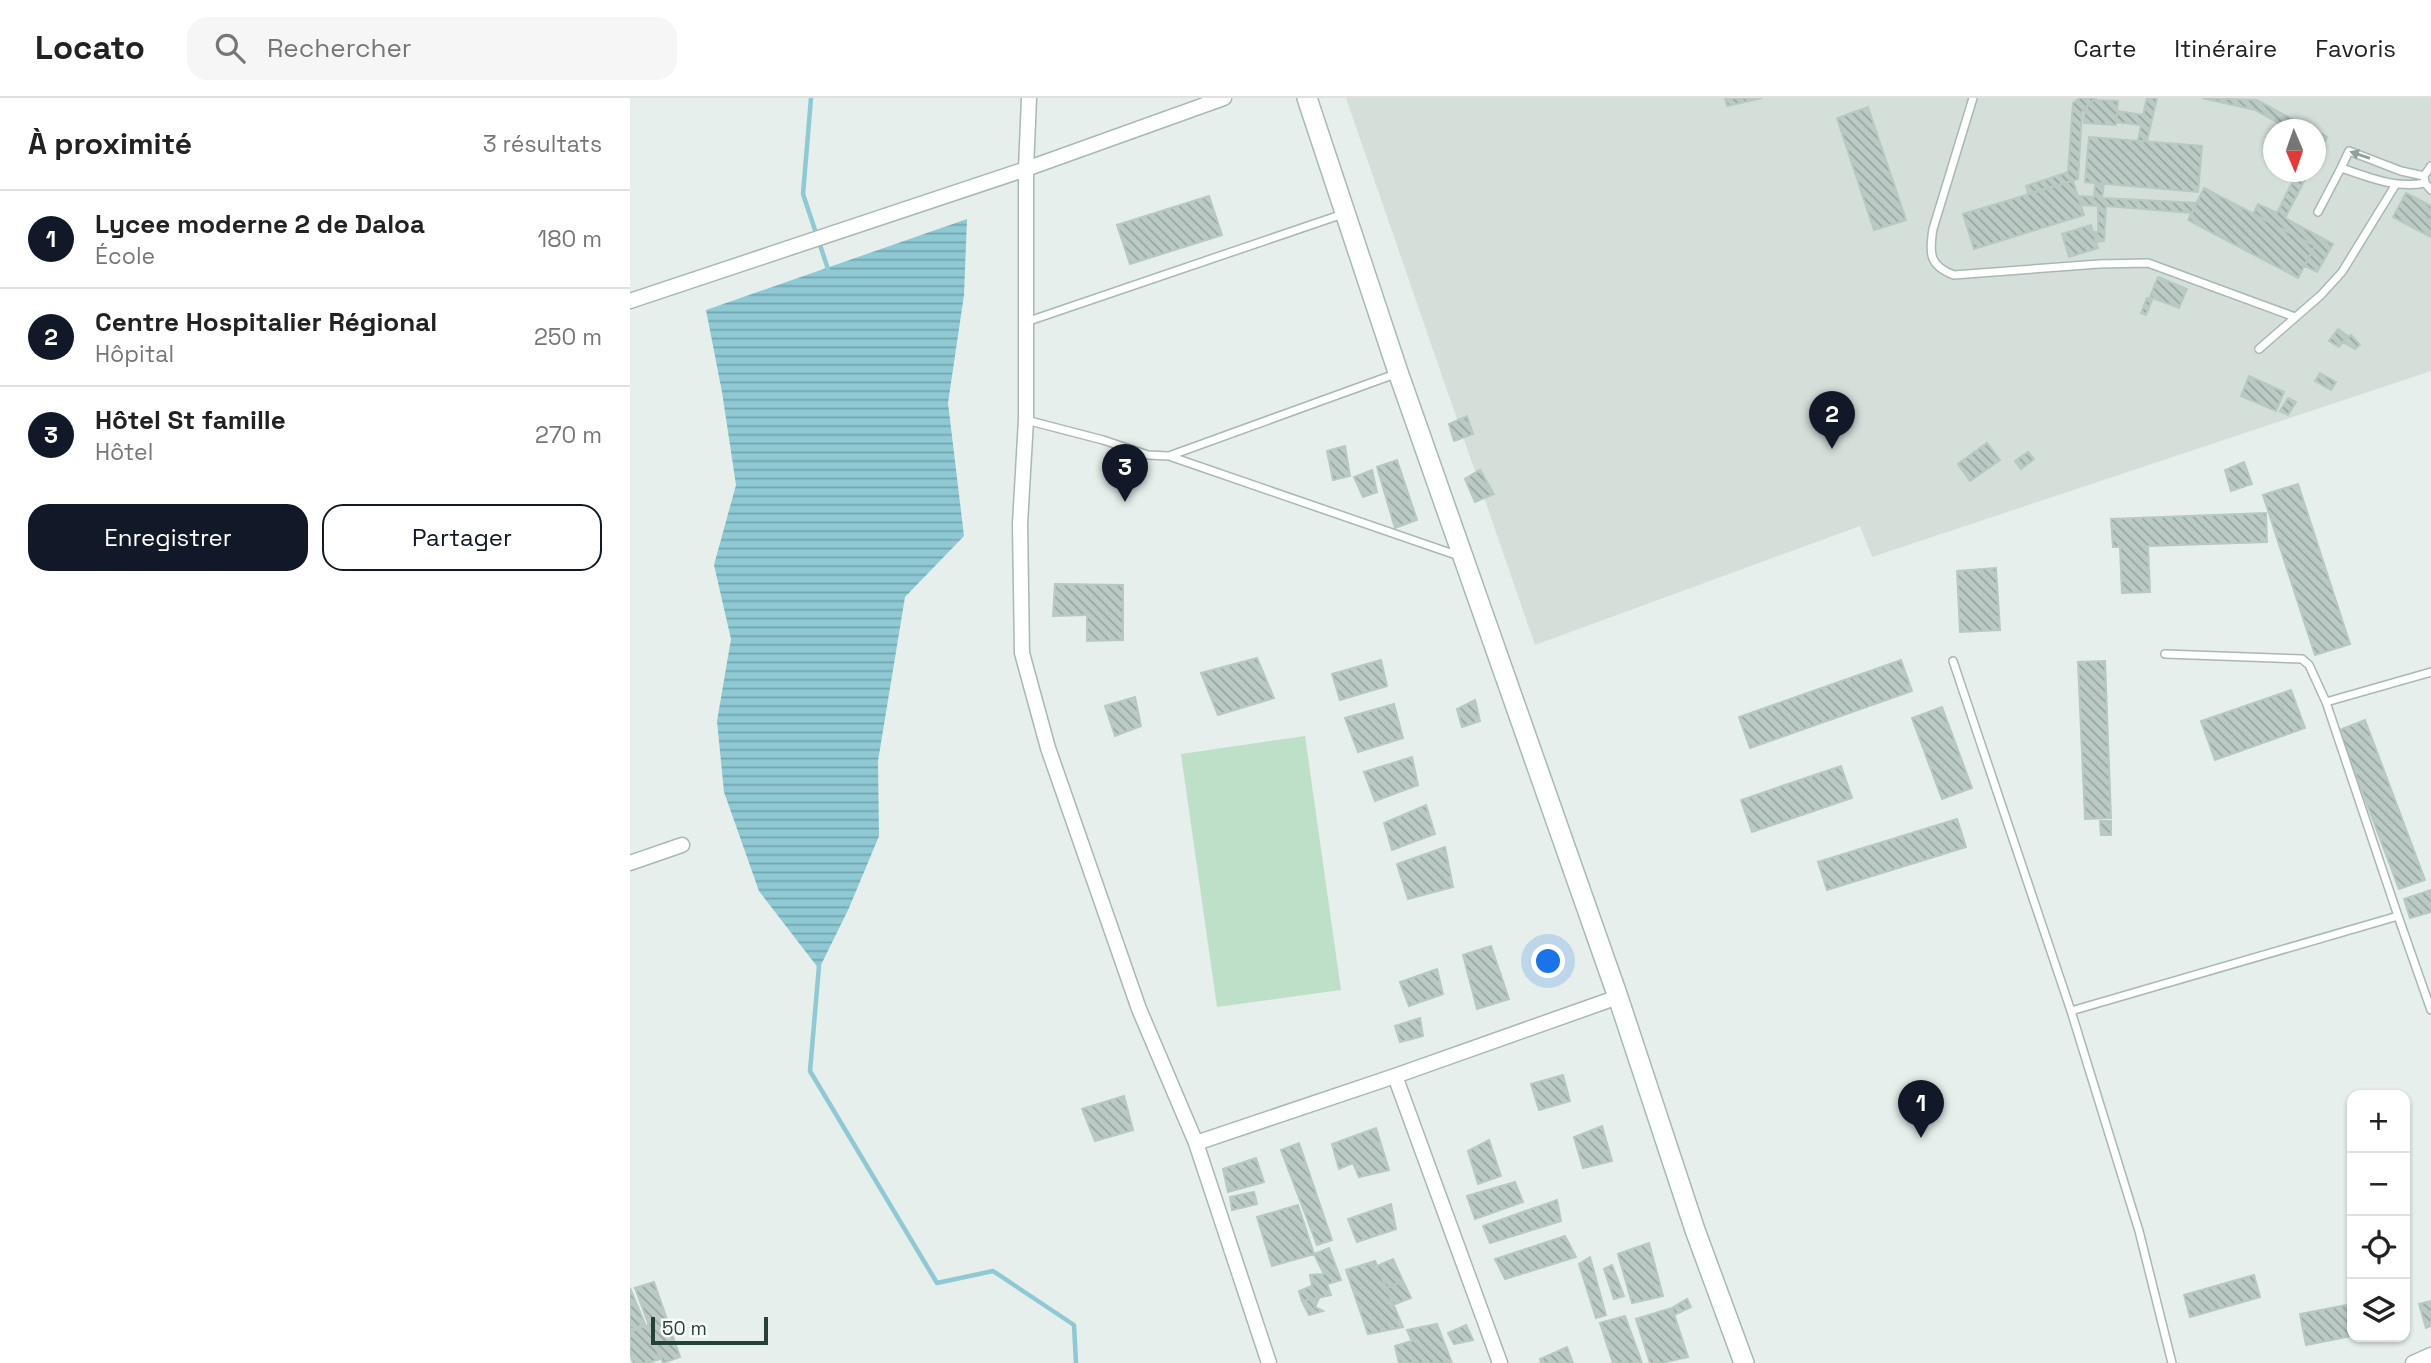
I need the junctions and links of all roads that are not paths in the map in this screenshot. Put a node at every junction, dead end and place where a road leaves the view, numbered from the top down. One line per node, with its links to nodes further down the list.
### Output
1 (1029, 98): 7 (street)
2 (1224, 98): 7 (street)
3 (1307, 98): 12 (street)
4 (1973, 98): 14 (lane)
5 (2431, 166): 8 (lane)
6 (2341, 168): 8 (lane, one-way to 6); 9 (lane); 11 (lane)
7 (1026, 169): 13 (street); 15 (street)
8 (2424, 180): 9 (lane); 10 (lane)
9 (2396, 184): 14 (lane)
10 (2431, 190)
11 (2318, 212)
12 (1347, 213): 15 (lane); 17 (street)
13 (630, 301)
14 (2295, 317): 16 (lane)
15 (1025, 323): 18 (street)
16 (2259, 349)
17 (1398, 372): 19 (lane); 20 (street)
18 (1026, 420): 19 (lane); 32 (street)
19 (1169, 456): 20 (lane)
20 (1463, 558): 28 (street)
21 (2165, 654): 24 (lane)
22 (1954, 661): 30 (lane)
23 (2431, 672): 24 (lane)
24 (2326, 702): 27 (lane)
25 (682, 845): 26 (street)
26 (630, 863)
27 (2398, 916): 29 (lane); 30 (lane)
28 (1618, 998): 31 (street); 36 (street)
29 (2431, 1010)
30 (2071, 1011): 37 (lane)
31 (1395, 1076): 32 (street); 35 (street)
32 (1196, 1143): 34 (street)
33 (2431, 1355): 38 (street)
34 (1269, 1363)
35 (1500, 1363)
36 (1744, 1363)
37 (2172, 1363)
38 (2413, 1363)

